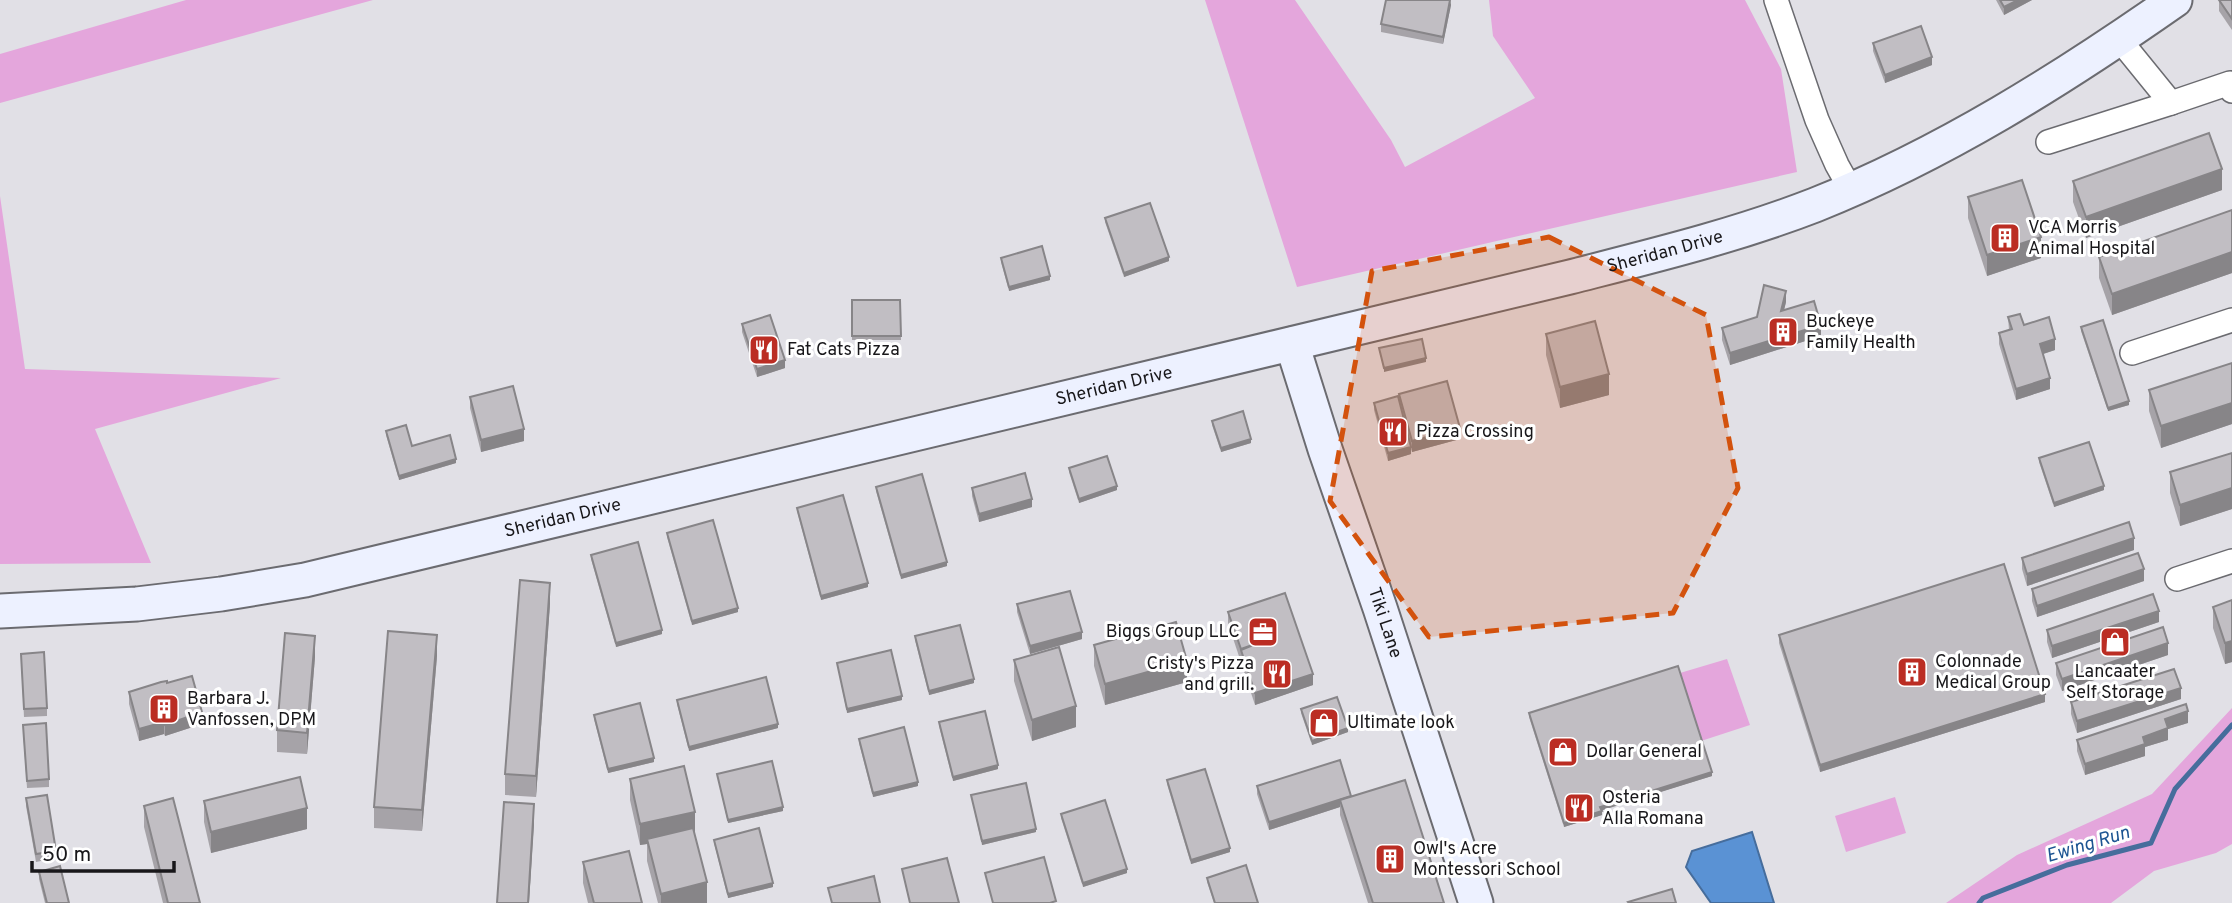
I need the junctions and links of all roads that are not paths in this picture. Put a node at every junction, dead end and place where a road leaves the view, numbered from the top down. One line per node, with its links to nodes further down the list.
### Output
1 (1776, 0): 7 (street)
2 (2175, 0): 3 (street, Sheridan Drive)
3 (2119, 39): 5 (street); 7 (street, Sheridan Drive)
4 (2232, 91): 5 (street)
5 (2171, 103): 6 (street)
6 (2048, 142)
7 (1851, 190): 9 (street, Sheridan Drive)
8 (2232, 320): 10 (street)
9 (1292, 344): 13 (street, Sheridan Drive); 14 (street, Tiki Lane)
10 (2132, 354)
11 (2232, 561): 12 (street)
12 (2176, 579)
13 (0, 611)
14 (1476, 903)

